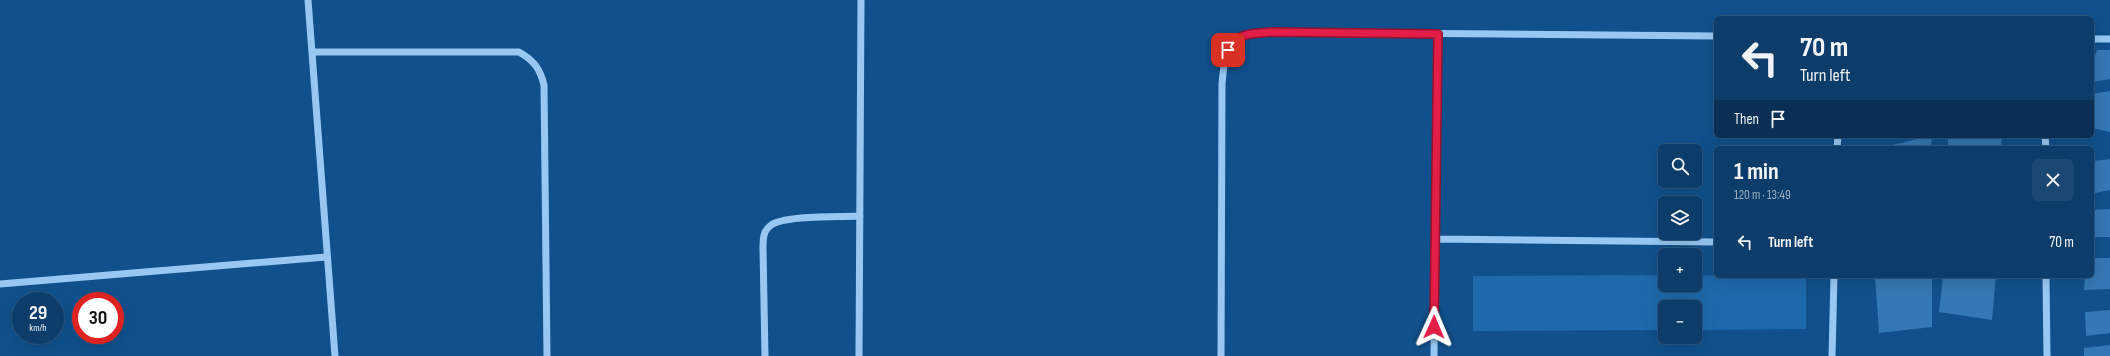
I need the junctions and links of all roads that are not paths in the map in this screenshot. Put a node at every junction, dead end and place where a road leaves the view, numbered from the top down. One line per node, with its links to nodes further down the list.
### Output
1 (308, 0): 7 (street)
2 (861, 0): 8 (street)
3 (1438, 34): 4 (street); 9 (street); 19 (street)
4 (1714, 36)
5 (2094, 39): 6 (street)
6 (2110, 39)
7 (312, 52): 11 (street); 16 (street)
8 (860, 216): 17 (street); 18 (street)
9 (1436, 239): 10 (street); 20 (street)
10 (1714, 242)
11 (326, 257): 14 (street); 15 (street)
12 (1834, 278): 21 (street)
13 (2046, 278): 22 (street)
14 (0, 284)
15 (335, 356)
16 (547, 356)
17 (765, 356)
18 (859, 356)
19 (1221, 356)
20 (1434, 356)
21 (1832, 356)
22 (2047, 356)

